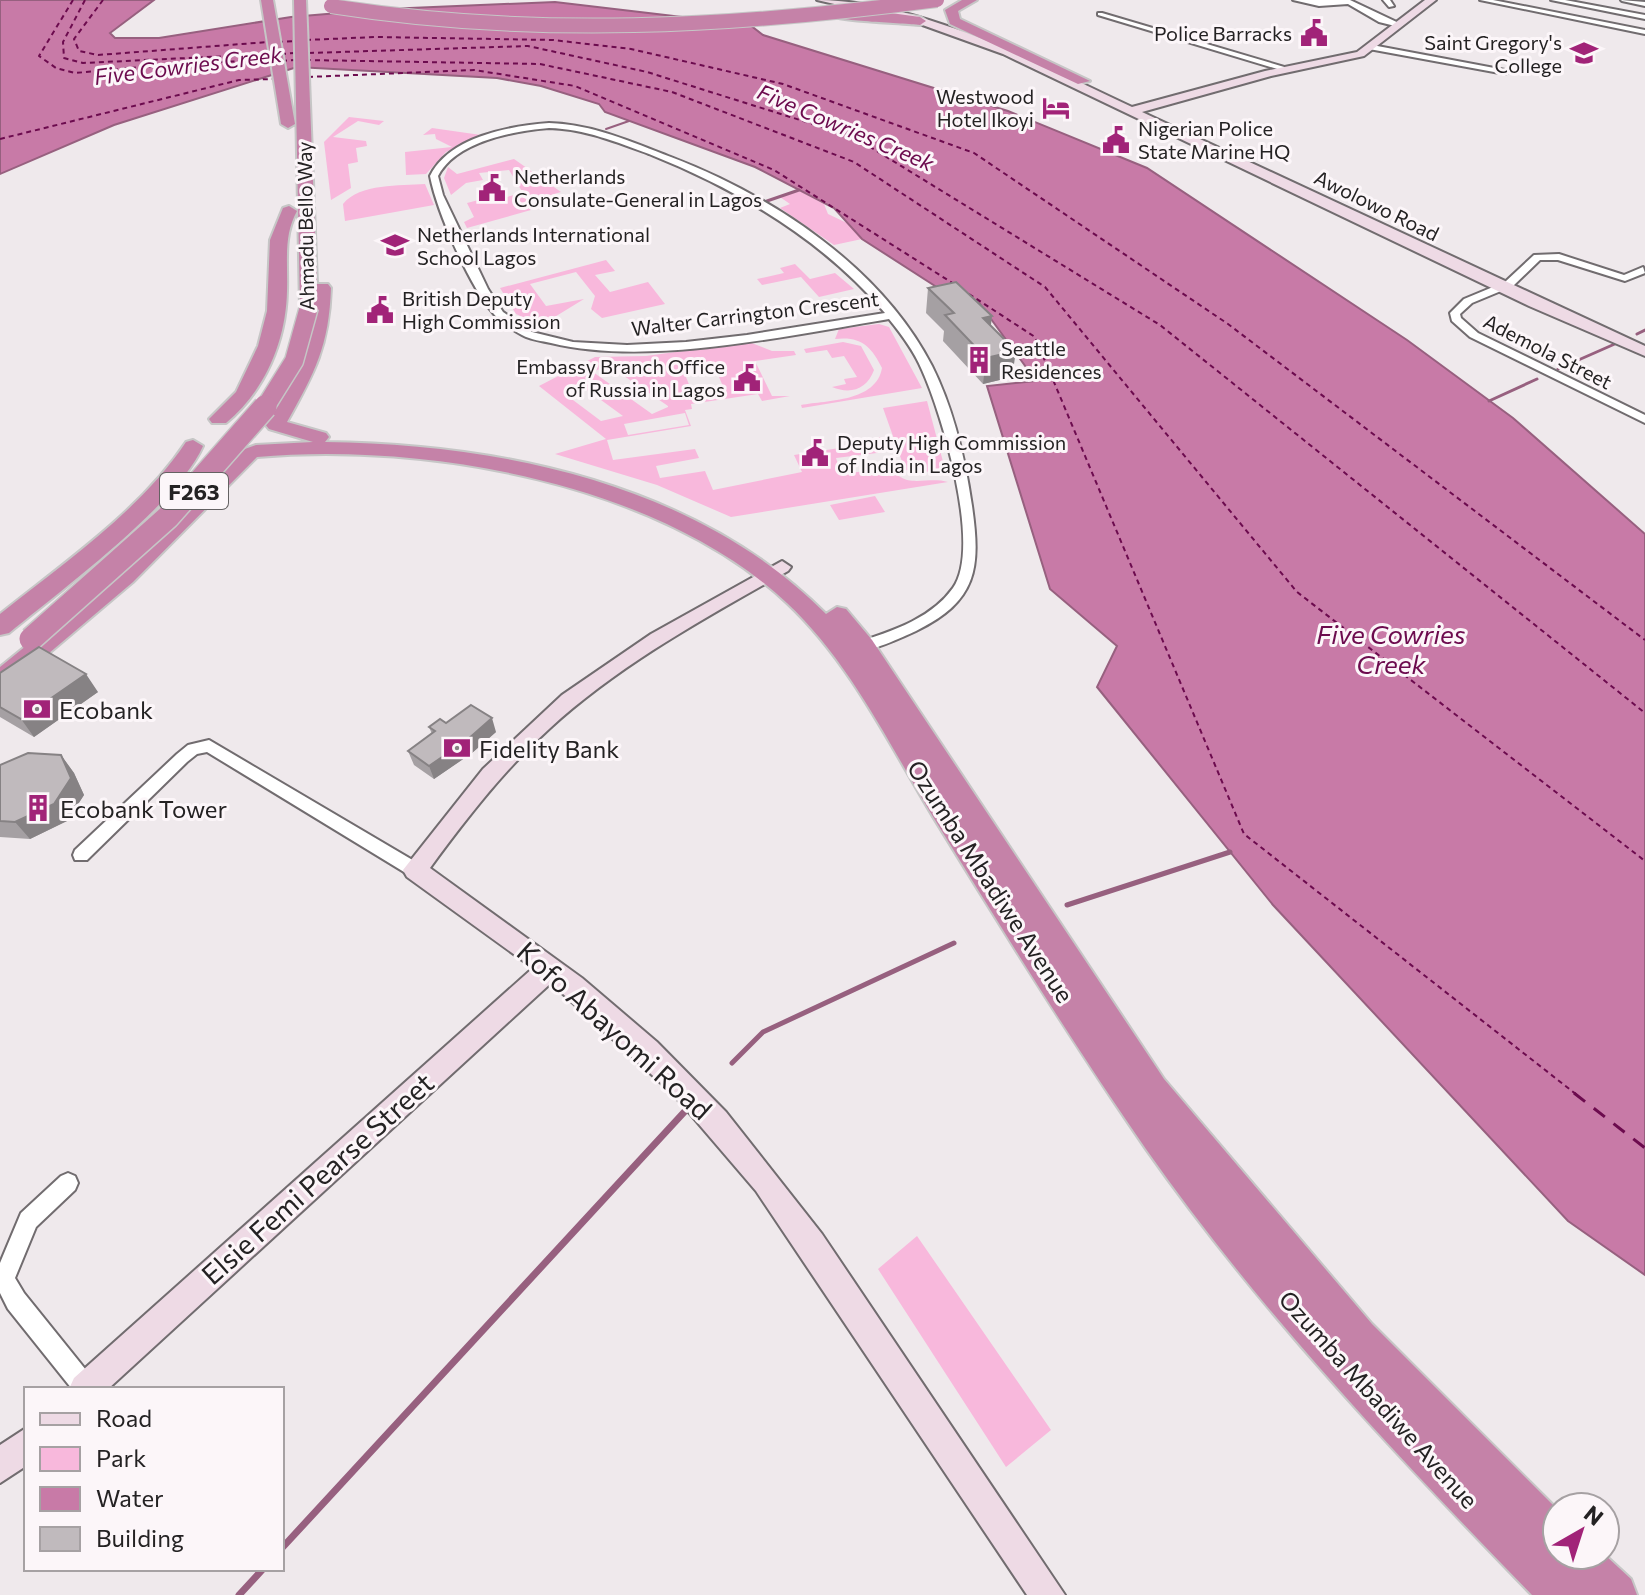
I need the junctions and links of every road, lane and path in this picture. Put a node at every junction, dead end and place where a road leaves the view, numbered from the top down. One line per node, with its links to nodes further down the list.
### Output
1 (822, 0): 12 (main road, Awolowo Road)
2 (937, 0): 18 (highway, bridge)
3 (971, 0): 24 (highway)
4 (1296, 0): 9 (street)
5 (1431, 0): 19 (main road)
6 (1483, 0): 20 (street)
7 (1554, 0): 16 (street)
8 (1624, 0): 13 (street)
9 (1347, 1): 19 (street)
10 (268, 2): 27 (highway, Ahmadu Bello Way / F263)
11 (317, 2): 14 (highway, bridge); 18 (highway, bridge); 26 (highway, Ahmadu Bello Way / F263)
12 (840, 2): 14 (main road, Awolowo Road, bridge)
13 (1645, 4)
14 (881, 7): 17 (main road, Awolowo Road); 24 (main road, Awolowo Road)
15 (1100, 14): 22 (street)
16 (1645, 17)
17 (920, 21): 18 (highway, bridge); 25 (main road, Awolowo Road)
18 (495, 23)
19 (1399, 25): 21 (main road)
20 (1645, 32)
21 (1372, 47): 22 (main road); 23 (street)
22 (1287, 69): 25 (main road)
23 (1505, 72)
24 (1083, 81): 25 (main road, Awolowo Road)
25 (1135, 110): 29 (main road, Awolowo Road)
26 (308, 205): 30 (highway, Ahmadu Bello Way / F263); 36 (highway)
27 (289, 211): 30 (highway, Ahmadu Bello Way / F263); 34 (highway)
28 (1643, 270): 29 (street)
29 (1506, 286): 32 (main road, Awolowo Road); 33 (main road, Awolowo Road); 35 (street, Ademola Street)
30 (300, 306): 40 (highway, Ahmadu Bello Way / F263, bridge)
31 (892, 315): 31 (street, Walter Carrington Crescent); 41 (street, Walter Carrington Crescent)
32 (1645, 344)
33 (1645, 352)
34 (219, 419): 36 (highway, Ozumba Mbadiwe Avenue); 37 (highway)
35 (1645, 419)
36 (276, 424): 38 (highway); 39 (highway, Ozumba Mbadiwe Avenue)
37 (193, 446): 38 (highway, Ozumba Mbadiwe Avenue); 40 (highway)
38 (253, 452): 39 (highway, Ozumba Mbadiwe Avenue); 43 (highway)
39 (775, 571): 41 (highway, Ozumba Mbadiwe Avenue); 45 (main road)
40 (11, 636): 42 (highway, Ahmadu Bello Way / F263)
41 (853, 649): 52 (highway, Ozumba Mbadiwe Avenue); 55 (highway, Ozumba Mbadiwe Avenue)
42 (0, 664)
43 (0, 681)
44 (81, 855): 45 (street, Kofo Abayomi Road)
45 (415, 870): 46 (main road, Kofo Abayomi Road)
46 (550, 968): 49 (main road, Elsie Femi Pearse Street); 54 (main road, Kofo Abayomi Road)
47 (68, 1183): 48 (street)
48 (84, 1387)
49 (88, 1387)
50 (24, 1446): 51 (main road)
51 (0, 1467)
52 (1541, 1523)
53 (1590, 1571): 56 (highway)
54 (1048, 1595)
55 (1563, 1595)
56 (1615, 1595)

